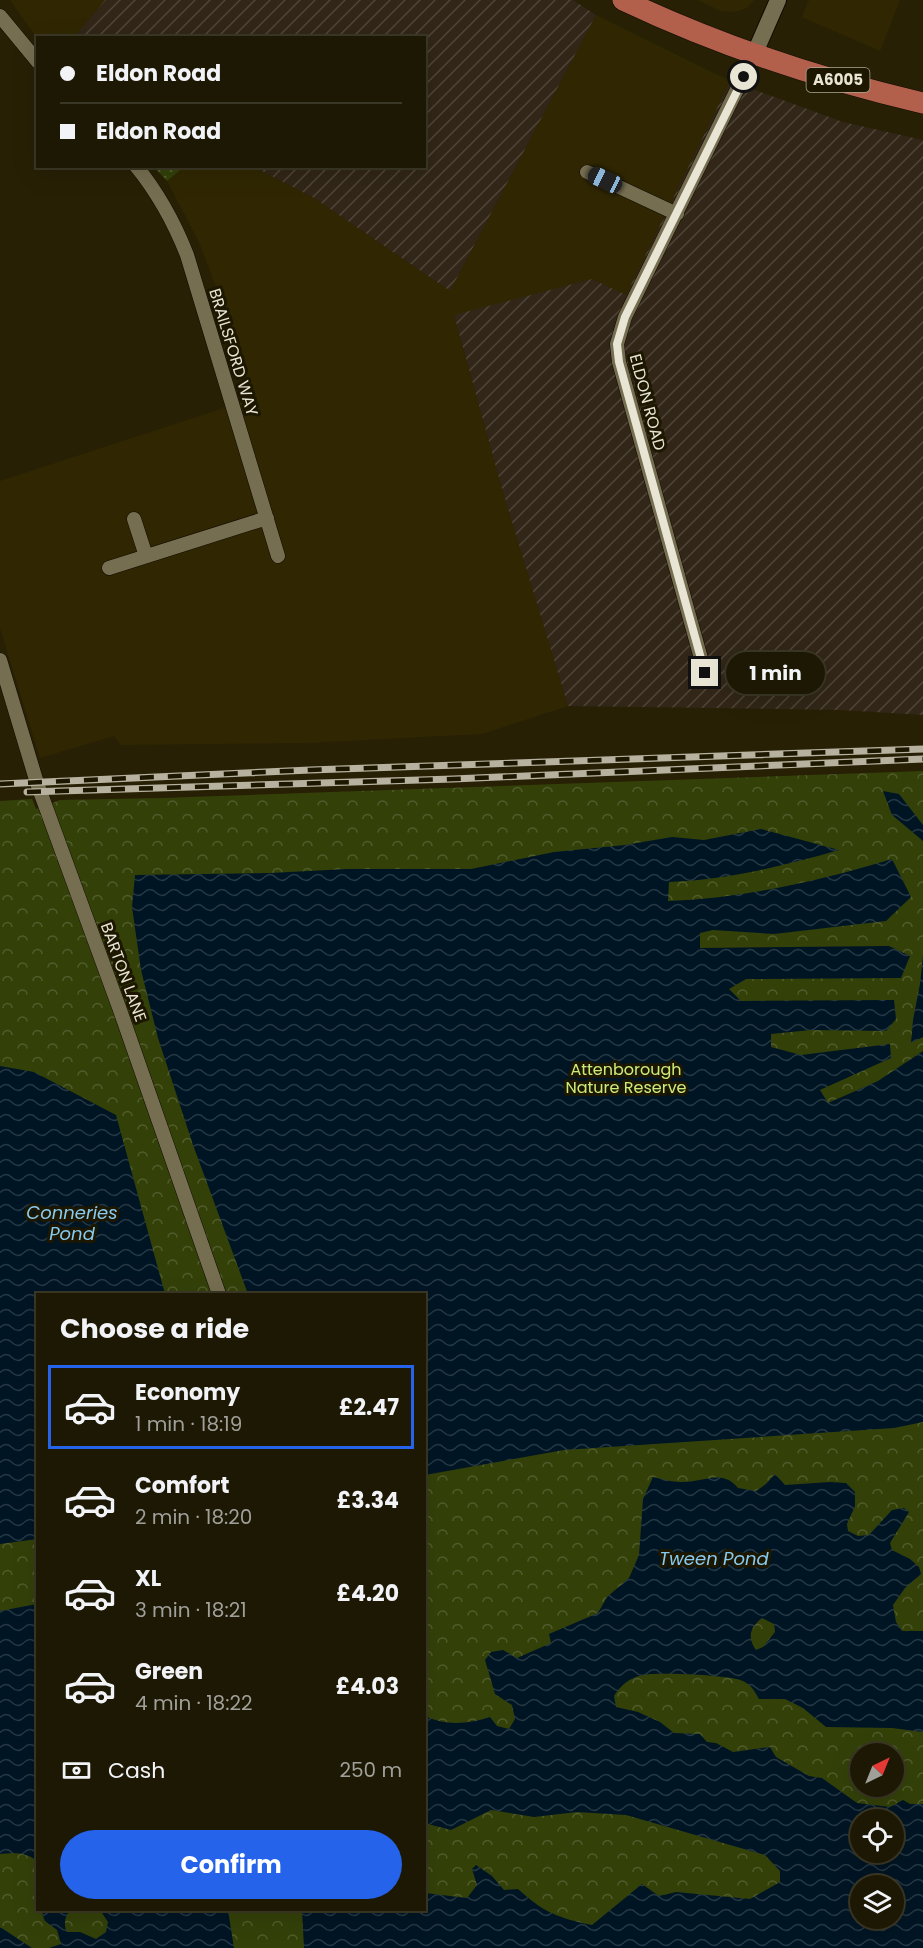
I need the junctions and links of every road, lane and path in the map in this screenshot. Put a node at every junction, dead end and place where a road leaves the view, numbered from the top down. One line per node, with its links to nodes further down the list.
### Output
1 (622, 0): 4 (main road, A6005)
2 (778, 0): 4 (street)
3 (0, 16): 5 (street)
4 (754, 55): 6 (main road, A6005); 9 (street, ELDON ROAD)
5 (36, 60)
6 (923, 103)
7 (138, 168): 10 (street, BRAILSFORD WAY)
8 (587, 172): 9 (street)
9 (676, 214): 16 (street, ELDON ROAD)
10 (267, 518): 12 (street); 13 (street, BRAILSFORD WAY)
11 (134, 519): 12 (street)
12 (146, 556): 14 (street)
13 (278, 556)
14 (109, 568)
15 (0, 660): 17 (street, BARTON LANE)
16 (705, 673)
17 (219, 1293)

